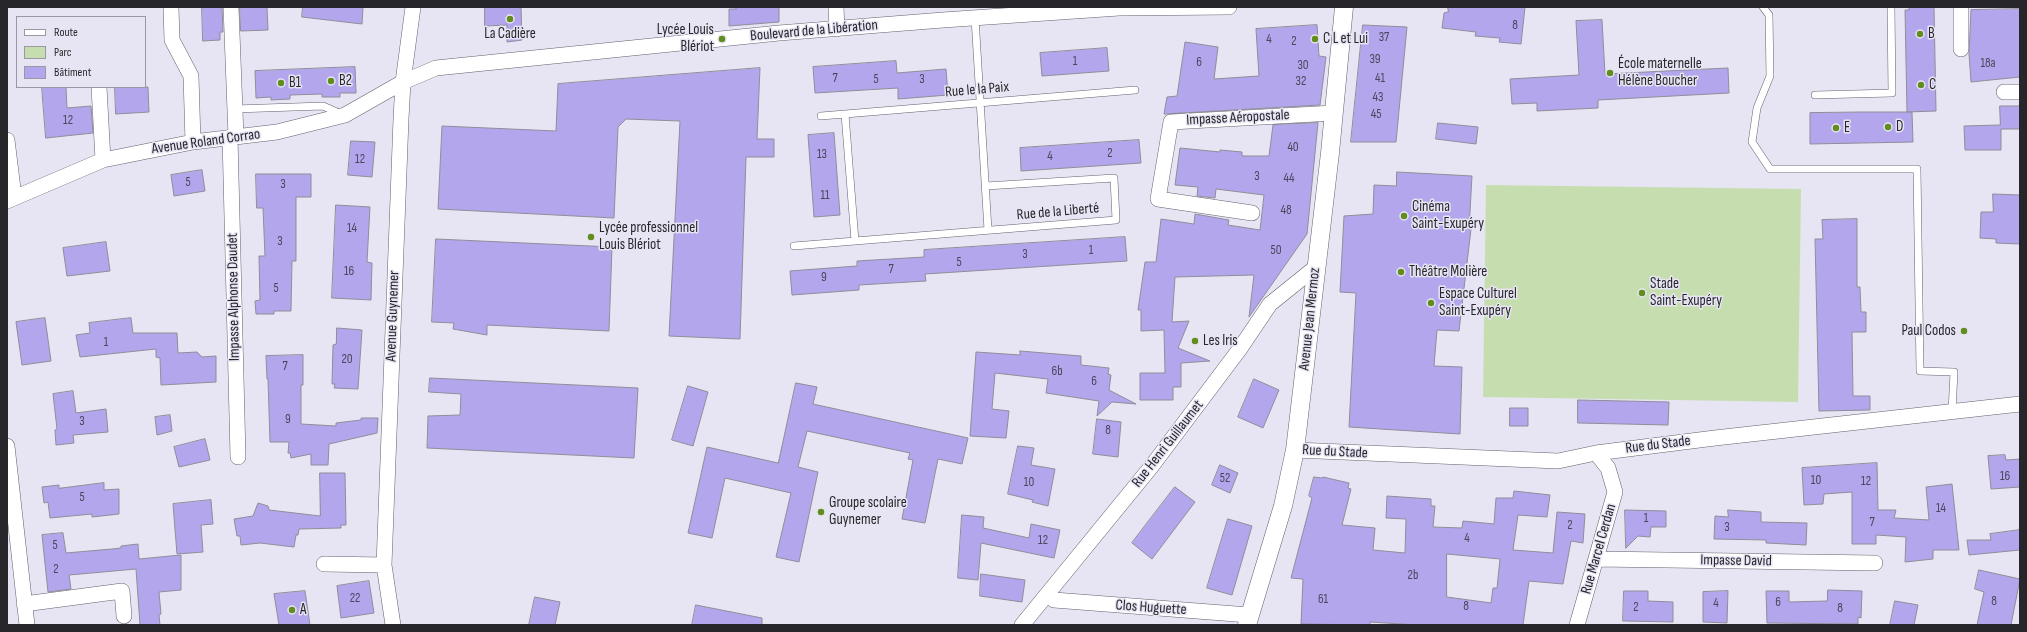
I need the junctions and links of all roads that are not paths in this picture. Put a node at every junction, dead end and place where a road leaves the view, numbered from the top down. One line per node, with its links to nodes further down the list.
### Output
1 (171, 7): 29 (street)
2 (231, 7): 22 (street, Impasse Alphonse Daudet)
3 (413, 7): 15 (street, Avenue Guynemer)
4 (836, 7): 13 (street)
5 (1229, 7): 10 (street, Boulevard de la Libération)
6 (1344, 7): 23 (street, Avenue Jean Mermoz)
7 (1763, 7): 39 (lane)
8 (1891, 7): 20 (lane)
9 (1961, 7): 14 (street)
10 (1119, 8): 12 (street, Boulevard de la Libération)
11 (943, 14): 12 (street, Boulevard de la Libération); 13 (street, Boulevard de la Libération)
12 (975, 18): 21 (lane)
13 (837, 29): 15 (street, Boulevard de la Libération)
14 (1961, 49)
15 (403, 82): 25 (street, Avenue Roland Corrao); 47 (street, Avenue Guynemer)
16 (99, 88): 30 (street)
17 (1134, 90): 21 (lane, Rue le la Paix)
18 (2004, 92): 19 (street)
19 (2020, 92)
20 (1815, 95)
21 (980, 103): 24 (lane, Rue le la Paix); 31 (lane)
22 (235, 109): 25 (lane); 27 (street, Impasse Alphonse Daudet)
23 (1334, 112): 33 (street, Impasse Aéropostale); 37 (street, Avenue Jean Mermoz)
24 (845, 114): 26 (lane, Rue le la Paix); 35 (lane)
25 (345, 115): 27 (street, Avenue Roland Corrao)
26 (821, 116)
27 (233, 137): 29 (street, Avenue Roland Corrao); 43 (street, Impasse Alphonse Daudet)
28 (7, 140): 32 (street)
29 (193, 142): 30 (street, Avenue Roland Corrao)
30 (102, 160): 32 (street, Avenue Roland Corrao)
31 (986, 186): 34 (lane); 34 (lane, Rue de la Liberté)
32 (10, 199)
33 (1252, 213)
34 (988, 230): 35 (lane, Rue de la Liberté)
35 (855, 241): 36 (lane, Rue de la Liberté)
36 (794, 246)
37 (1316, 267): 41 (street, Avenue Jean Mermoz); 56 (street, Rue Henri Guillaumet)
38 (2020, 404): 39 (street, Rue du Stade)
39 (1952, 412): 42 (street, Rue du Stade)
40 (7, 446): 49 (street)
41 (1295, 450): 42 (street, Rue du Stade); 52 (street, Avenue Jean Mermoz)
42 (1596, 453): 44 (street, Rue Marcel Cerdan)
43 (238, 457)
44 (1597, 559): 45 (street, Impasse David); 57 (street, Rue Marcel Cerdan)
45 (1875, 563)
46 (324, 564): 47 (street)
47 (384, 565): 50 (street, Avenue Guynemer)
48 (1054, 600): 52 (street, Clos Huguette)
49 (24, 604): 51 (street); 53 (street)
50 (389, 608): 54 (street, Avenue Guynemer); 55 (street)
51 (124, 616)
52 (1248, 620)
53 (27, 625)
54 (393, 625)
55 (397, 625)
56 (1022, 625)
57 (1577, 625)

